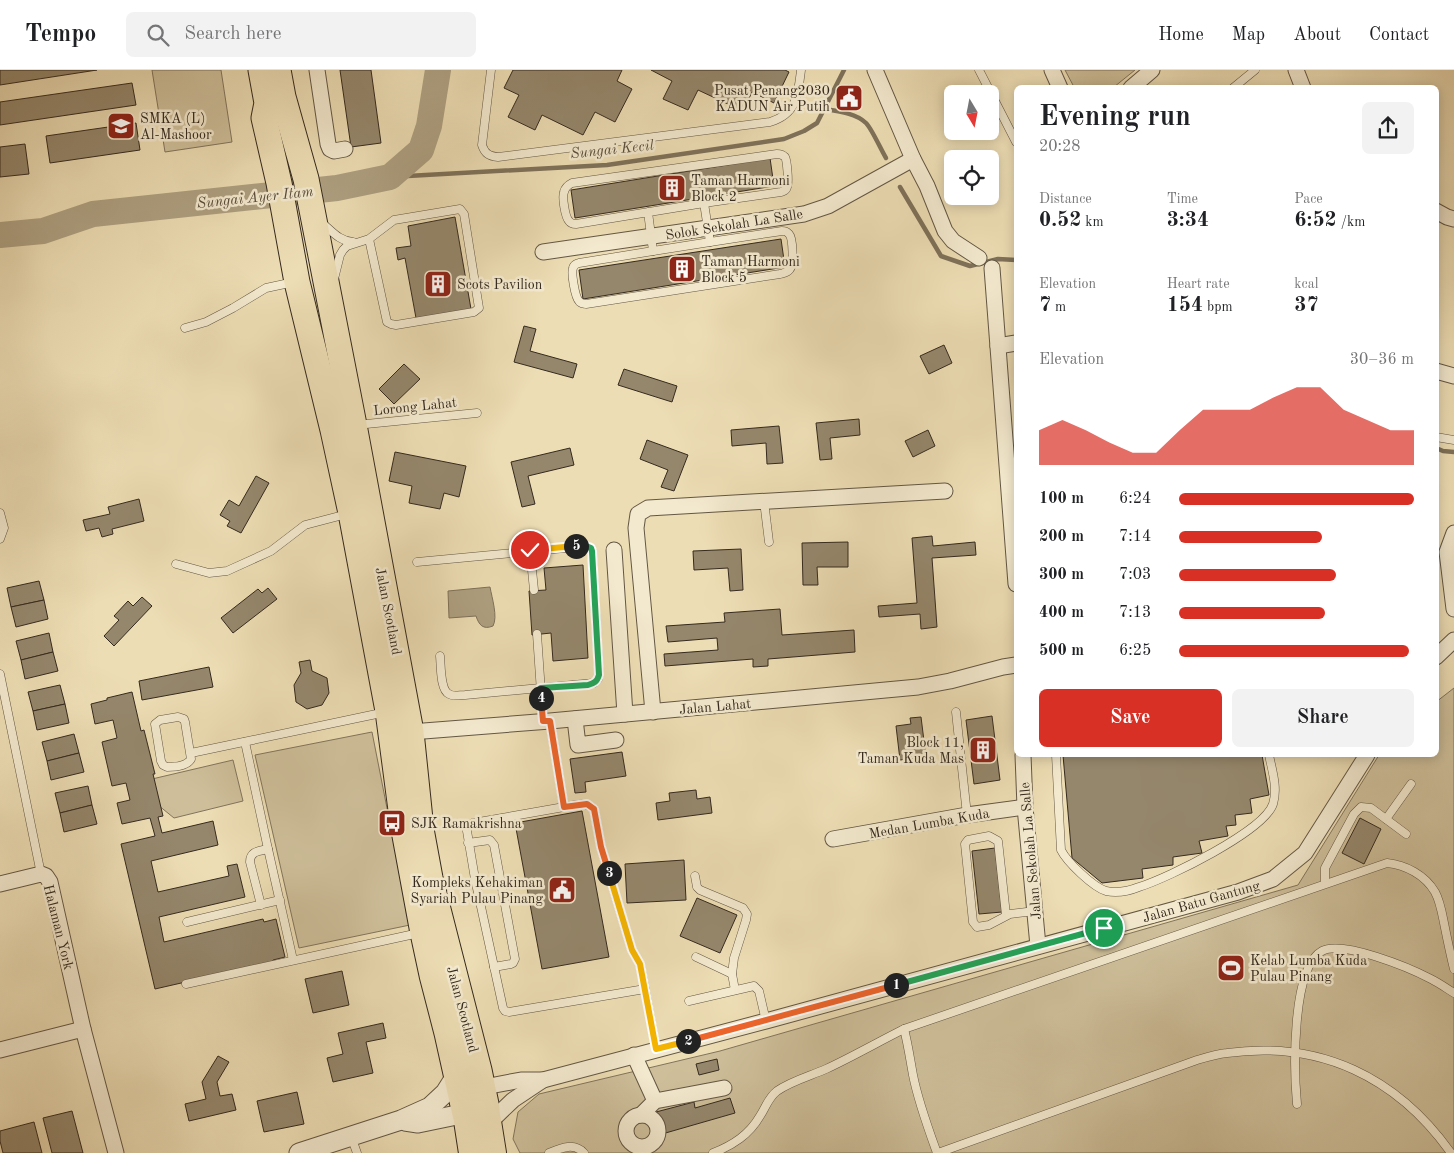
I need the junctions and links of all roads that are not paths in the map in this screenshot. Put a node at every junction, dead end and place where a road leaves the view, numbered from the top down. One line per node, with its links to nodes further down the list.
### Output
1 (246, 70): 18 (highway)
2 (261, 70): 18 (highway, Jalan Scotland)
3 (278, 70): 22 (highway, Jalan Scotland)
4 (295, 70): 22 (highway)
5 (317, 70): 20 (street)
6 (491, 70): 7 (lane)
7 (801, 70)
8 (875, 70): 21 (street)
9 (979, 70): 19 (lane)
10 (1052, 70): 14 (street)
11 (1152, 70): 15 (street)
12 (1254, 70): 16 (lane)
13 (1296, 70): 17 (street)
14 (1059, 85)
15 (1134, 85)
16 (1236, 85)
17 (1302, 85)
18 (264, 118): 35 (highway, Jalan Scotland)
19 (1014, 138)
20 (345, 149)
21 (913, 159): 28 (street, Solok Sekolah La Salle); 33 (street)
22 (306, 179): 24 (highway, Jalan Scotland)
23 (704, 203): 25 (lane); 25 (lane); 28 (lane)
24 (312, 212): 30 (lane); 36 (highway, Jalan Scotland)
25 (648, 212): 31 (lane)
26 (1439, 213): 27 (street)
27 (1454, 219)
28 (709, 235): 31 (street, Solok Sekolah La Salle); 31 (lane)
29 (369, 239): 29 (lane); 30 (lane)
30 (358, 242): 36 (lane)
31 (653, 244): 32 (street, Solok Sekolah La Salle)
32 (543, 252)
33 (979, 258)
34 (992, 268): 39 (street)
35 (297, 282): 37 (lane); 49 (highway, Jalan Scotland)
36 (329, 297): 43 (highway, Jalan Scotland)
37 (184, 328)
38 (1014, 343): 39 (street)
39 (998, 346): 55 (street)
40 (1439, 372): 41 (street)
41 (1454, 376)
42 (477, 413): 43 (lane, Lorong Lahat)
43 (354, 425): 73 (highway, Jalan Scotland)
44 (1439, 438): 45 (lane)
45 (1454, 440)
46 (945, 491): 47 (street)
47 (764, 501): 52 (lane); 68 (street)
48 (0, 513): 51 (lane)
49 (351, 513): 57 (lane); 67 (highway, Jalan Scotland)
50 (1454, 533): 59 (street)
51 (0, 539)
52 (769, 542)
53 (530, 550): 56 (lane); 58 (lane); 66 (lane)
54 (614, 550): 70 (street)
55 (1014, 558)
56 (416, 562)
57 (176, 564)
58 (534, 590)
59 (1454, 609)
60 (537, 634): 66 (lane)
61 (1454, 640): 62 (street)
62 (1439, 654)
63 (440, 656): 66 (lane)
64 (1014, 665): 68 (street, Jalan Lahat)
65 (0, 674): 90 (lane, Halaman York)
66 (541, 688): 72 (lane)
67 (388, 712): 75 (lane); 99 (highway, Jalan Scotland)
68 (653, 712): 70 (street, Jalan Lahat)
69 (956, 712): 84 (lane)
70 (625, 714): 71 (street, Jalan Lahat)
71 (575, 719): 72 (street, Jalan Lahat); 74 (street)
72 (546, 721): 73 (street, Jalan Lahat); 82 (lane)
73 (411, 732): 120 (highway, Jalan Scotland)
74 (616, 740)
75 (245, 742): 76 (lane); 89 (lane)
76 (191, 753): 76 (lane)
77 (1023, 757): 83 (street, Jalan Sekolah La Salle)
78 (1056, 757): 79 (lane)
79 (1269, 757)
80 (1366, 757): 100 (street, Jalan Batu Gantung)
81 (1411, 784): 85 (lane)
82 (564, 807): 88 (lane); 107 (lane)
83 (1025, 807): 84 (street, Medan Lumba Kuda); 96 (street, Jalan Sekolah La Salle)
84 (967, 816): 87 (street, Medan Lumba Kuda)
85 (1386, 819): 86 (lane); 92 (lane)
86 (1406, 834)
87 (833, 839)
88 (468, 843): 103 (lane); 103 (lane)
89 (268, 849): 94 (lane); 95 (lane)
90 (41, 874): 93 (street); 112 (street, Halaman York)
91 (695, 876): 105 (lane)
92 (1325, 883): 104 (lane); 113 (lane)
93 (0, 884)
94 (280, 900): 95 (lane); 102 (lane)
95 (261, 905): 98 (lane)
96 (1035, 911): 97 (lane); 100 (street, Jalan Sekolah La Salle)
97 (1006, 915): 97 (lane)
98 (187, 922)
99 (423, 933): 102 (lane); 120 (highway, Jalan Scotland)
100 (1038, 946): 111 (street, Jalan Batu Gantung)
101 (696, 957): 105 (lane)
102 (293, 960): 106 (lane)
103 (494, 968): 107 (lane)
104 (1454, 968)
105 (732, 974): 108 (lane)
106 (186, 984)
107 (645, 989): 114 (lane)
108 (735, 990): 110 (lane); 111 (lane)
109 (1454, 993): 116 (lane)
110 (689, 1001)
111 (766, 1021): 114 (street, Jalan Batu Gantung)
112 (84, 1029): 115 (street); 126 (street, Halaman York)
113 (904, 1029): 132 (lane); 133 (lane)
114 (656, 1049): 117 (street, Jalan Batu Gantung)
115 (0, 1050)
116 (1296, 1052): 122 (lane); 133 (lane); 134 (lane)
117 (634, 1055): 118 (street, Jalan Batu Gantung); 121 (street)
118 (543, 1080): 120 (street, Jalan Batu Gantung); 120 (street, Jalan Batu Gantung)
119 (724, 1088): 121 (street)
120 (474, 1100): 124 (street); 124 (street); 128 (main road, Jalan Scotland); 129 (main road, Jalan Scotland)
121 (655, 1101): 123 (street)
122 (1298, 1104)
123 (641, 1115)
124 (401, 1120): 125 (street)
125 (354, 1145): 127 (street)
126 (116, 1153)
127 (300, 1153)
128 (471, 1153)
129 (494, 1153)
130 (549, 1153): 131 (lane)
131 (584, 1153)
132 (713, 1153)
133 (938, 1153)
134 (1451, 1153)

